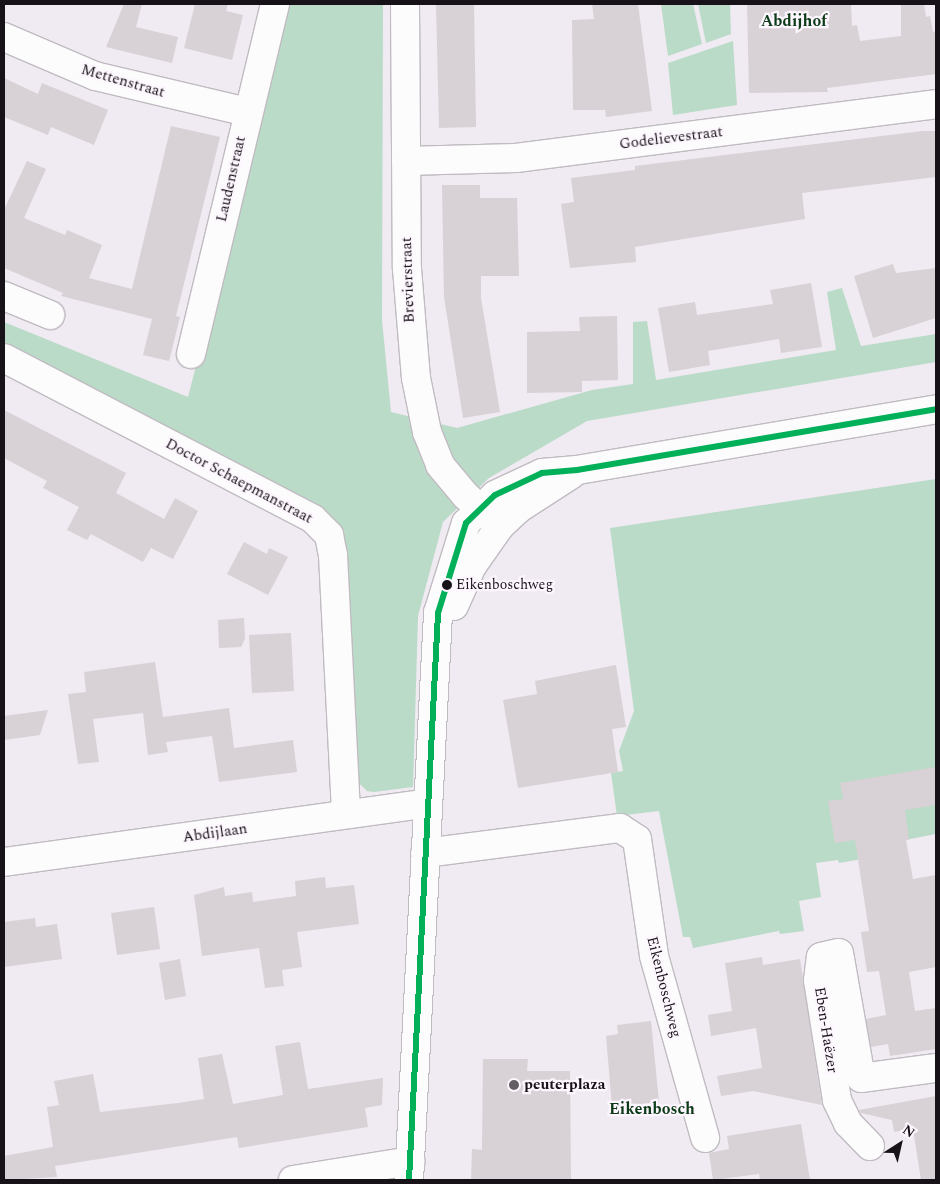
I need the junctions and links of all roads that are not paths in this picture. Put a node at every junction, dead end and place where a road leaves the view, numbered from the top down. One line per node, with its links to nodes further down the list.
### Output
1 (275, 4): 5 (street, Laudenstraat)
2 (405, 4): 6 (street, Brevierstraat)
3 (4, 37): 5 (street, Mettenstraat)
4 (936, 104): 6 (street, Godelievestraat)
5 (247, 112): 9 (street, Laudenstraat)
6 (406, 161): 13 (street, Brevierstraat)
7 (4, 296): 8 (street)
8 (50, 315)
9 (191, 354)
10 (4, 358): 17 (street, Doctor Schaepmanstraat)
11 (936, 409): 12 (street)
12 (577, 470): 13 (street); 14 (street)
13 (480, 507): 14 (street, Brevierstraat); 15 (street)
14 (500, 526): 15 (street)
15 (438, 645): 16 (street)
16 (427, 803): 17 (street, Abdijlaan); 18 (street)
17 (346, 814): 19 (street, Abdijlaan)
18 (425, 853): 21 (street, Eikenboschweg); 23 (street)
19 (4, 862)
20 (936, 1068): 22 (street, Eben-Haëzer)
21 (705, 1138)
22 (870, 1146)
23 (410, 1170): 24 (street)
24 (293, 1180)

